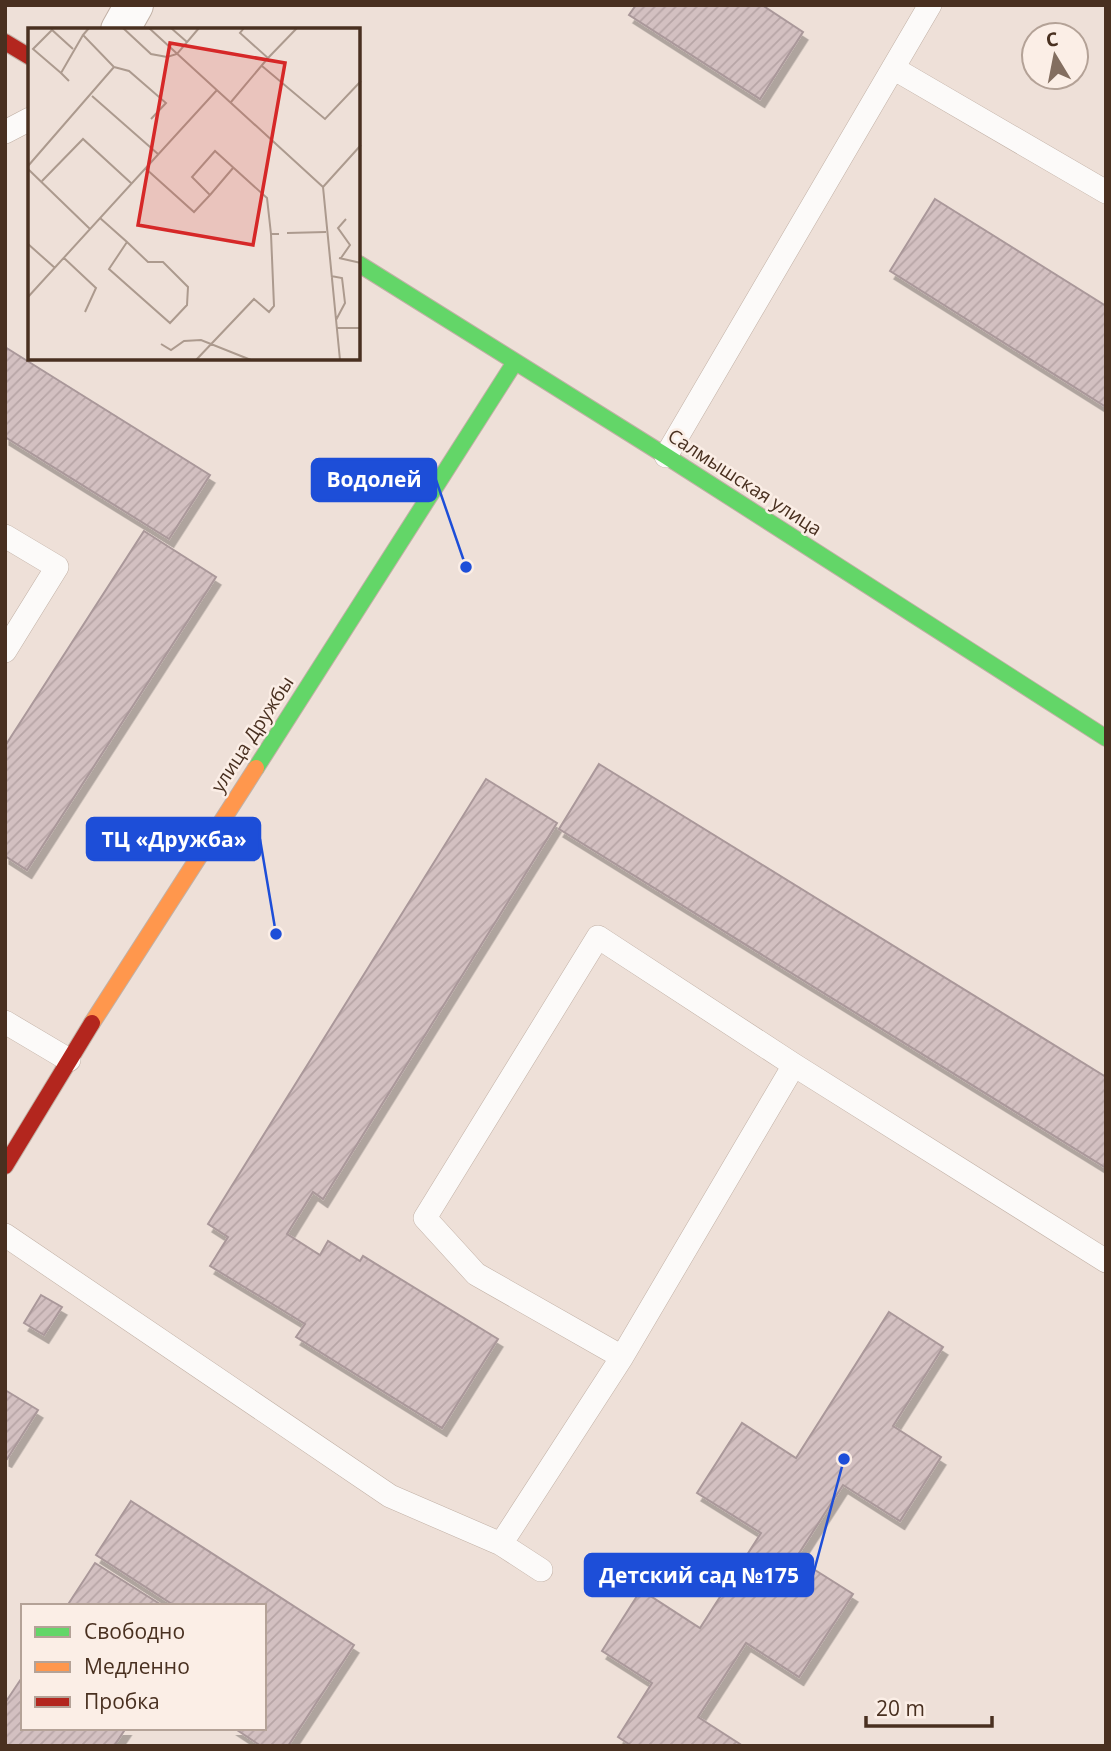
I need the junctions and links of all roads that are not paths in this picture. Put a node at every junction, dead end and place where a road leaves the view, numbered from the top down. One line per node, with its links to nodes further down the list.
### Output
1 (134, 5): 3 (street)
2 (930, 5): 6 (lane)
3 (121, 28)
4 (5, 42): 5 (street)
5 (28, 56)
6 (893, 68): 9 (lane); 12 (lane)
7 (28, 120): 8 (lane)
8 (5, 132)
9 (1106, 192)
10 (360, 265): 11 (street, Салмышская улица)
11 (514, 362): 12 (street, Салмышская улица); 17 (street, улица Дружбы)
12 (666, 456): 15 (street, Салмышская улица)
13 (5, 536): 14 (lane)
14 (5, 651)
15 (1106, 738)
16 (5, 1022): 17 (lane)
17 (69, 1060): 19 (street, улица Дружбы)
18 (794, 1065): 21 (lane); 22 (lane); 22 (lane)
19 (5, 1166)
20 (5, 1235): 23 (lane)
21 (1106, 1261)
22 (622, 1357): 23 (lane)
23 (501, 1544): 24 (lane)
24 (541, 1570)

